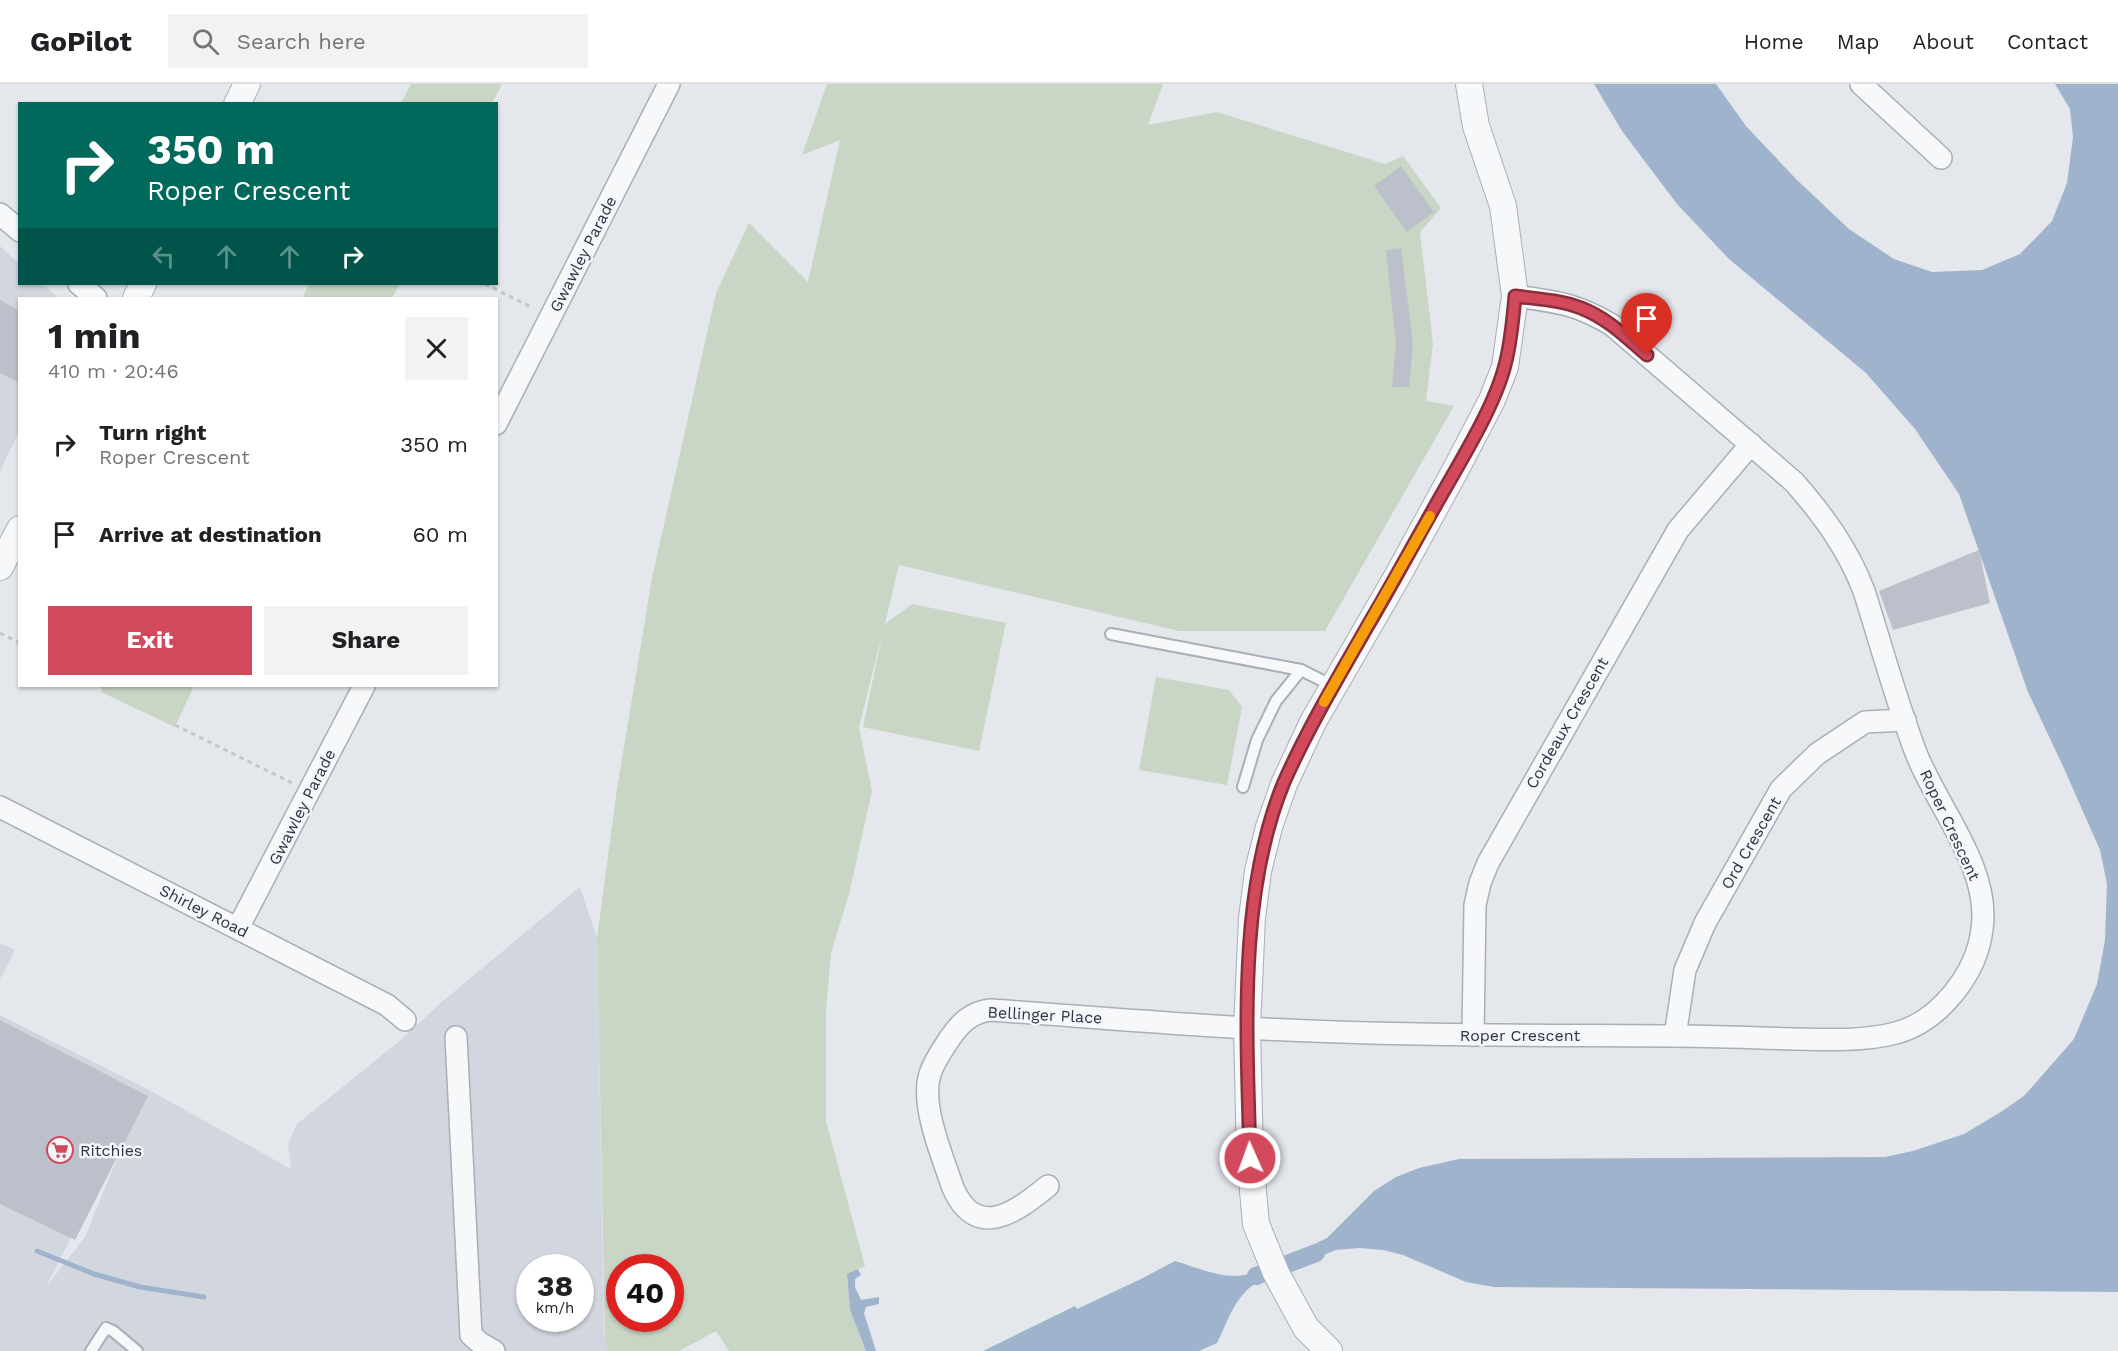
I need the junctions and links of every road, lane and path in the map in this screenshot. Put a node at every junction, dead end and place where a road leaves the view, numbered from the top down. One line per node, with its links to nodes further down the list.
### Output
1 (247, 84): 5 (street)
2 (669, 84): 13 (street, Gwawley Parade)
3 (1469, 84): 11 (street)
4 (1861, 84): 6 (street)
5 (238, 102)
6 (1941, 158)
7 (0, 214): 8 (street)
8 (18, 229)
9 (79, 285): 12 (street)
10 (487, 285): 13 (path)
11 (1515, 296): 15 (street, Roper Crescent); 22 (street)
12 (95, 297)
13 (551, 317): 14 (street, Gwawley Parade)
14 (498, 420)
15 (1751, 444): 24 (street, Roper Crescent); 32 (street, Cordeaux Crescent)
16 (18, 533): 17 (street)
17 (0, 567)
18 (0, 633): 20 (path)
19 (1111, 634): 21 (lane)
20 (18, 642)
21 (1301, 670): 22 (lane); 26 (lane)
22 (1333, 686): 31 (street)
23 (363, 687): 27 (street, Gwawley Parade)
24 (1905, 720): 33 (street, Ord Crescent); 33 (street, Roper Crescent)
25 (175, 725): 27 (path)
26 (1243, 787)
27 (310, 792): 29 (street, Gwawley Parade)
28 (0, 807): 29 (street, Shirley Road)
29 (238, 928): 30 (street, Shirley Road)
30 (405, 1020)
31 (1247, 1028): 32 (street, Roper Crescent); 35 (street, Bellinger Place); 39 (street)
32 (1473, 1035): 33 (street, Roper Crescent)
33 (1675, 1036)
34 (456, 1037): 38 (street)
35 (1048, 1186)
36 (91, 1351): 37 (lane)
37 (137, 1351)
38 (494, 1351)
39 (1329, 1351)

